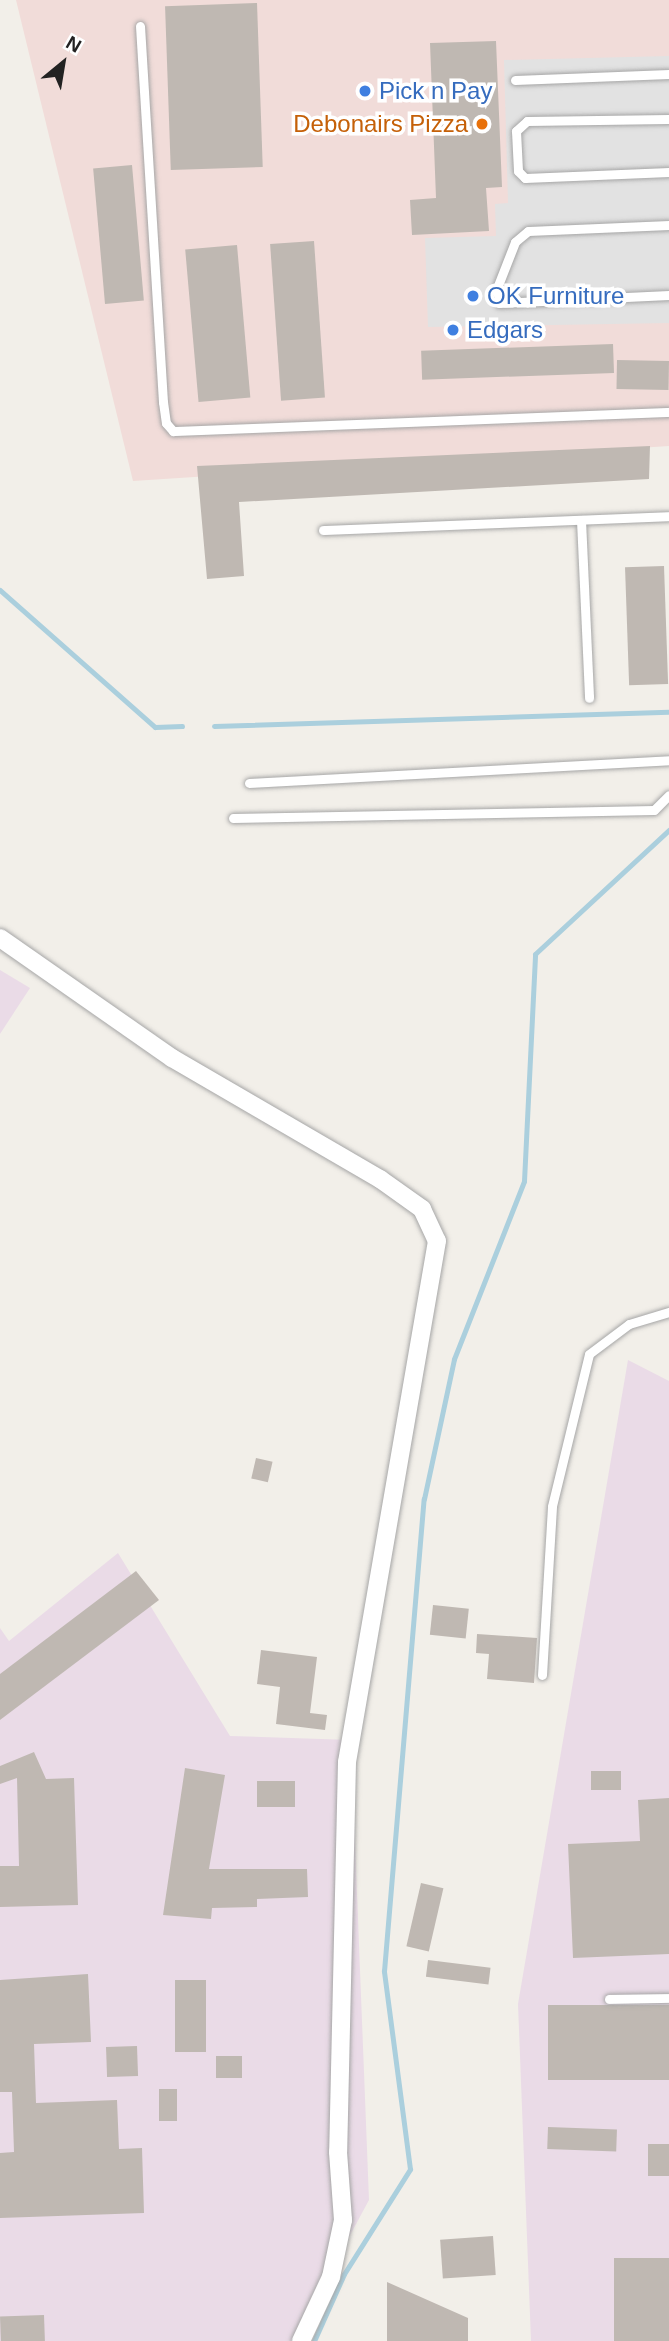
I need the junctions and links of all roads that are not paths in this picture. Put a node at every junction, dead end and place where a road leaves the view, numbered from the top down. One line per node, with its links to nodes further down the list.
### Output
1 (140, 26): 8 (lane)
2 (669, 74): 3 (lane)
3 (515, 80)
4 (669, 119): 5 (lane)
5 (669, 172)
6 (669, 225): 7 (lane)
7 (669, 295)
8 (669, 412)
9 (669, 516): 10 (lane)
10 (581, 520): 11 (lane); 12 (lane)
11 (323, 530)
12 (589, 698)
13 (669, 760): 14 (lane)
14 (249, 783)
15 (669, 795): 16 (lane)
16 (233, 818)
17 (0, 937): 22 (street)
18 (669, 1312): 19 (lane)
19 (542, 1675)
20 (669, 1998): 21 (lane)
21 (609, 1999)
22 (301, 2341)

